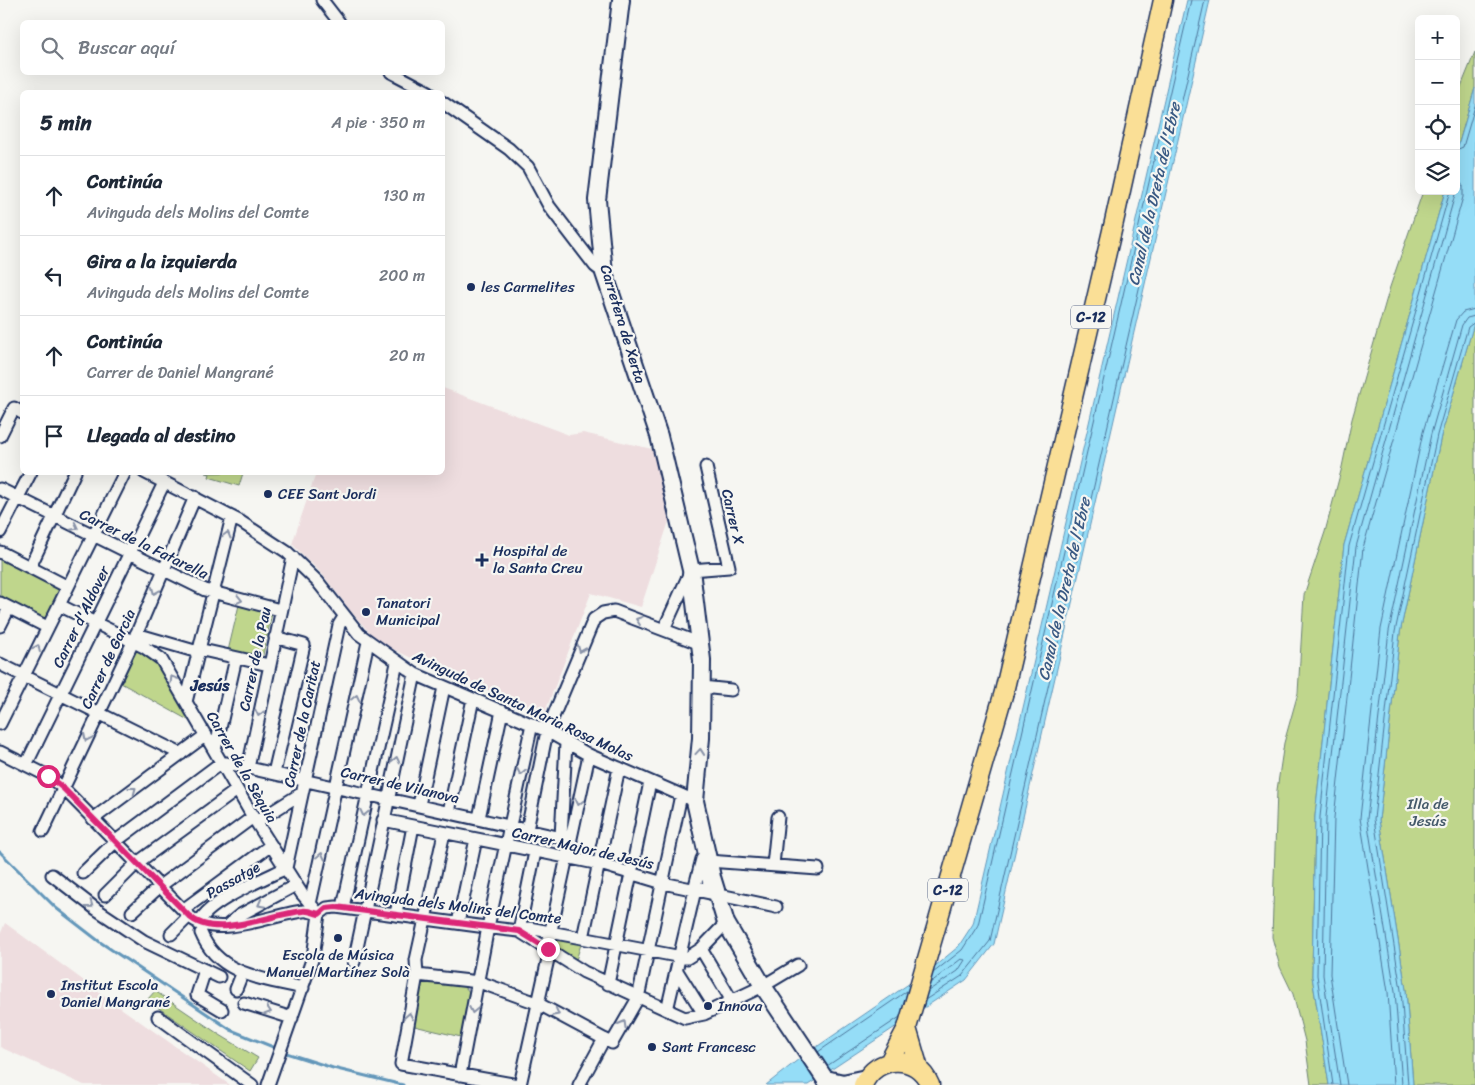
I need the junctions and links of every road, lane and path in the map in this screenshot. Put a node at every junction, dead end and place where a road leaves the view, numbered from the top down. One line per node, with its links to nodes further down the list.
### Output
1 (322, 0): 4 (street)
2 (621, 0): 8 (main road, Carretera de Xerta)
3 (1163, 0): 160 (main road, C-12)
4 (337, 20)
5 (397, 75): 6 (street)
6 (424, 90)
7 (445, 104): 8 (street)
8 (604, 272): 29 (main road, Carretera de Xerta)
9 (18, 410): 10 (street)
10 (0, 436)
11 (706, 467): 29 (street, Carrer X)
12 (30, 475): 18 (street)
13 (74, 475): 20 (street)
14 (124, 475): 23 (street)
15 (149, 475): 16 (street, Avinguda de Santa Maria Rosa Molas)
16 (164, 483): 19 (street, Avinguda de Santa Maria Rosa Molas); 25 (street, Carrer d'Aldover)
17 (0, 489): 18 (street, Carrer de la Fatarella)
18 (18, 498): 20 (street, Carrer de la Fatarella); 22 (street)
19 (195, 498): 21 (street, Avinguda de Santa Maria Rosa Molas); 28 (street, Carrer de Garcia)
20 (54, 516): 23 (street, Carrer de la Fatarella, one-way to 23); 27 (street)
21 (232, 517): 26 (street, Avinguda de Santa Maria Rosa Molas); 31 (street, one-way to 21)
22 (0, 532)
23 (93, 536): 25 (street, Carrer de la Fatarella); 30 (street)
24 (0, 552): 27 (street)
25 (129, 553): 28 (street, Carrer de la Fatarella); 36 (street, Carrer d'Aldover)
26 (293, 557): 34 (street, Carrer de la Pau); 35 (street, Avinguda de Santa Maria Rosa Molas)
27 (30, 567): 30 (street)
28 (164, 570): 31 (street, Carrer de la Fatarella); 41 (street, Carrer de Garcia, one-way to 41)
29 (691, 570): 39 (street); 43 (main road, Carretera de Xerta)
30 (68, 587): 32 (street)
31 (212, 593): 34 (street, Carrer de la Fatarella, one-way to 34); 44 (street)
32 (59, 605): 36 (street); 38 (street)
33 (4, 606): 37 (street); 38 (street)
34 (280, 610): 40 (street, Carrer de la Pau)
35 (346, 619): 42 (street, Avinguda de Santa Maria Rosa Molas); 73 (street, Carrer de la Caritat)
36 (95, 623): 41 (street); 54 (street, Carrer d'Aldover)
37 (0, 626)
38 (47, 627): 50 (street, one-way to 38)
39 (664, 629): 43 (street); 61 (street, one-way to 61)
40 (275, 637): 48 (street, Carrer de la Pau); 72 (street)
41 (135, 638): 44 (street); 56 (street, Carrer de la Sèquia, one-way to 41); 58 (street, Carrer de Garcia)
42 (368, 642): 46 (street, Avinguda de Santa Maria Rosa Molas); 75 (street, one-way to 42)
43 (701, 644): 52 (main road, Carretera de Xerta)
44 (198, 650): 45 (street); 56 (street)
45 (236, 658): 48 (street); 64 (street)
46 (397, 662): 49 (street, Avinguda de Santa Maria Rosa Molas); 79 (street)
47 (0, 664): 50 (street)
48 (269, 665): 70 (street, Carrer de la Pau, one-way to 70)
49 (415, 674): 51 (street, Avinguda de Santa Maria Rosa Molas); 80 (street, one-way to 49)
50 (23, 676): 54 (street); 59 (street)
51 (444, 687): 55 (street, Avinguda de Santa Maria Rosa Molas); 82 (street)
52 (702, 687): 53 (street); 81 (main road, Carretera de Xerta, one-way to 52)
53 (731, 690)
54 (61, 694): 58 (street); 69 (street, Carrer d'Aldover)
55 (473, 699): 57 (street, Avinguda de Santa Maria Rosa Molas); 83 (street)
56 (186, 702): 62 (street, Carrer de la Sèquia)
57 (502, 712): 60 (street, Avinguda de Santa Maria Rosa Molas); 85 (street)
58 (99, 714): 66 (street); 76 (street, Carrer de Garcia, one-way to 76)
59 (0, 724)
60 (532, 724): 61 (street, Avinguda de Santa Maria Rosa Molas); 90 (street, one-way to 90)
61 (548, 731): 63 (street, Avinguda de Santa Maria Rosa Molas); 91 (street)
62 (206, 735): 64 (street, Carrer de la Sèquia); 66 (street)
63 (566, 742): 67 (street, Avinguda de Santa Maria Rosa Molas); 95 (street)
64 (215, 750): 68 (street, Carrer de la Sèquia)
65 (0, 752): 69 (street)
66 (181, 754): 86 (street, one-way to 66)
67 (589, 755): 71 (street, Avinguda de Santa Maria Rosa Molas); 95 (street, one-way to 95)
68 (222, 762): 70 (street, Carrer de Vilanova); 77 (street, Carrer de la Sèquia); 96 (street)
69 (26, 765): 76 (street)
70 (248, 768): 72 (street, Carrer de Vilanova)
71 (619, 768): 74 (street, Avinguda de Santa Maria Rosa Molas); 103 (street)
72 (274, 773): 73 (street, Carrer de Vilanova)
73 (305, 780): 75 (street, Carrer de Vilanova); 78 (street, Carrer de la Caritat)
74 (650, 782): 81 (street, Avinguda de Santa Maria Rosa Molas); 107 (street)
75 (336, 786): 79 (street, Carrer de Vilanova); 116 (street, one-way to 75)
76 (63, 788): 86 (street); 92 (street, Carrer de Garcia)
77 (238, 790): 87 (street, Carrer de la Sèquia); 102 (street)
78 (302, 793): 87 (street); 105 (street, Carrer de la Caritat)
79 (368, 793): 80 (street, Carrer de Vilanova); 117 (street, one-way to 117)
80 (388, 798): 82 (street, Carrer de Vilanova); 88 (street)
81 (688, 798): 101 (main road); 110 (street)
82 (419, 805): 83 (street, Carrer de Vilanova)
83 (449, 812): 85 (street, Carrer de Vilanova)
84 (778, 817): 104 (street)
85 (479, 818): 90 (street, Carrer de Vilanova)
86 (93, 819): 96 (street)
87 (254, 820): 97 (street, Carrer de la Sèquia); 112 (street)
88 (383, 820): 89 (street, Carrer Major de Jesús); 119 (street)
89 (413, 826): 93 (street, Carrer Major de Jesús); 123 (street)
90 (510, 826): 91 (street, Carrer de Vilanova); 98 (street)
91 (527, 830): 95 (street, Carrer de Vilanova)
92 (43, 831)
93 (444, 833): 94 (street, Carrer Major de Jesús); 124 (street)
94 (476, 839): 98 (street, Carrer Major de Jesús); 125 (street)
95 (566, 839): 100 (street)
96 (116, 841): 102 (street); 108 (street)
97 (271, 845): 105 (street, Carrer de la Sèquia); 121 (street)
98 (506, 846): 99 (street, Carrer Major de Jesús); 128 (street)
99 (535, 852): 100 (street, Carrer Major de Jesús); 130 (street)
100 (568, 858): 103 (street, Carrer Major de Jesús); 131 (street)
101 (705, 860): 104 (street); 114 (main road)
102 (137, 863): 112 (street); 115 (street)
103 (600, 864): 107 (street, Carrer Major de Jesús); 133 (street)
104 (773, 865): 106 (street)
105 (286, 868): 111 (street, Carrer de la Sèquia); 129 (street, Passatge)
106 (818, 869)
107 (630, 872): 110 (street, Carrer Major de Jesús); 134 (street)
108 (83, 874)
109 (52, 875): 141 (street, one-way to 141)
110 (663, 882): 113 (street, Carrer Major de Jesús); 137 (street)
111 (296, 885): 116 (street, Carrer de la Sèquia); 127 (street, one-way to 127)
112 (160, 886): 120 (street); 121 (street)
113 (695, 890): 114 (street, Carrer Major de Jesús); 138 (street)
114 (717, 895): 118 (street, Carrer Major de Jesús); 126 (main road)
115 (105, 896)
116 (310, 904): 122 (street, Carrer de la Sèquia)
117 (343, 907): 119 (street, Avinguda dels Molins del Comte); 122 (street, Avinguda dels Molins del Comte)
118 (776, 907)
119 (365, 910): 123 (street, Avinguda dels Molins del Comte); 139 (street)
120 (132, 912)
121 (186, 913): 129 (street); 132 (street)
122 (319, 914): 127 (street, Avinguda dels Molins del Comte); 149 (street)
123 (396, 914): 124 (street, Avinguda dels Molins del Comte)
124 (426, 918): 125 (street, Avinguda dels Molins del Comte); 144 (street)
125 (458, 923): 128 (street, Avinguda dels Molins del Comte)
126 (726, 923): 135 (street, Avinguda dels Molins del Comte); 148 (main road)
127 (228, 925): 129 (street, Avinguda dels Molins del Comte)
128 (488, 927): 130 (street, Avinguda dels Molins del Comte); 146 (street)
129 (200, 928): 143 (street)
130 (519, 931): 131 (street, Avinguda dels Molins del Comte); 136 (street)
131 (551, 932): 133 (street, Avinguda dels Molins del Comte); 136 (street)
132 (171, 934)
133 (584, 938): 134 (street, Avinguda dels Molins del Comte)
134 (616, 944): 137 (street, Avinguda dels Molins del Comte); 147 (street)
135 (701, 949): 138 (street, Avinguda dels Molins del Comte); 152 (street)
136 (549, 950): 147 (street); 154 (street)
137 (648, 950): 138 (street, Avinguda dels Molins del Comte); 151 (street)
138 (680, 956): 142 (street)
139 (354, 962)
140 (798, 965): 148 (street)
141 (205, 970): 145 (street); 155 (street)
142 (677, 972): 156 (street); 157 (street)
143 (242, 974): 149 (street); 150 (street)
144 (417, 975): 146 (street); 164 (street, one-way to 144)
145 (219, 977)
146 (479, 982): 154 (street); 164 (street, one-way to 164)
147 (608, 984): 151 (street)
148 (763, 986): 152 (street); 165 (main road)
149 (303, 988): 159 (street)
150 (236, 989)
151 (638, 998): 156 (street); 161 (street, one-way to 151)
152 (732, 1001): 157 (street)
153 (244, 1003): 159 (street, one-way to 159)
154 (538, 1003): 161 (street, one-way to 161); 169 (street)
155 (222, 1010)
156 (667, 1010): 157 (street)
157 (704, 1014)
158 (158, 1017): 167 (street)
159 (292, 1018): 168 (street)
160 (908, 1026): 162 (main road, C-12); 163 (main road)
161 (604, 1039): 170 (street)
162 (889, 1062): 163 (main road); 166 (main road, C-12)
163 (919, 1069): 171 (main road)
164 (460, 1075): 169 (street)
165 (832, 1081): 166 (main road)
166 (864, 1081)
167 (252, 1085)
168 (268, 1085)
169 (519, 1085)
170 (579, 1085)
171 (930, 1085)

